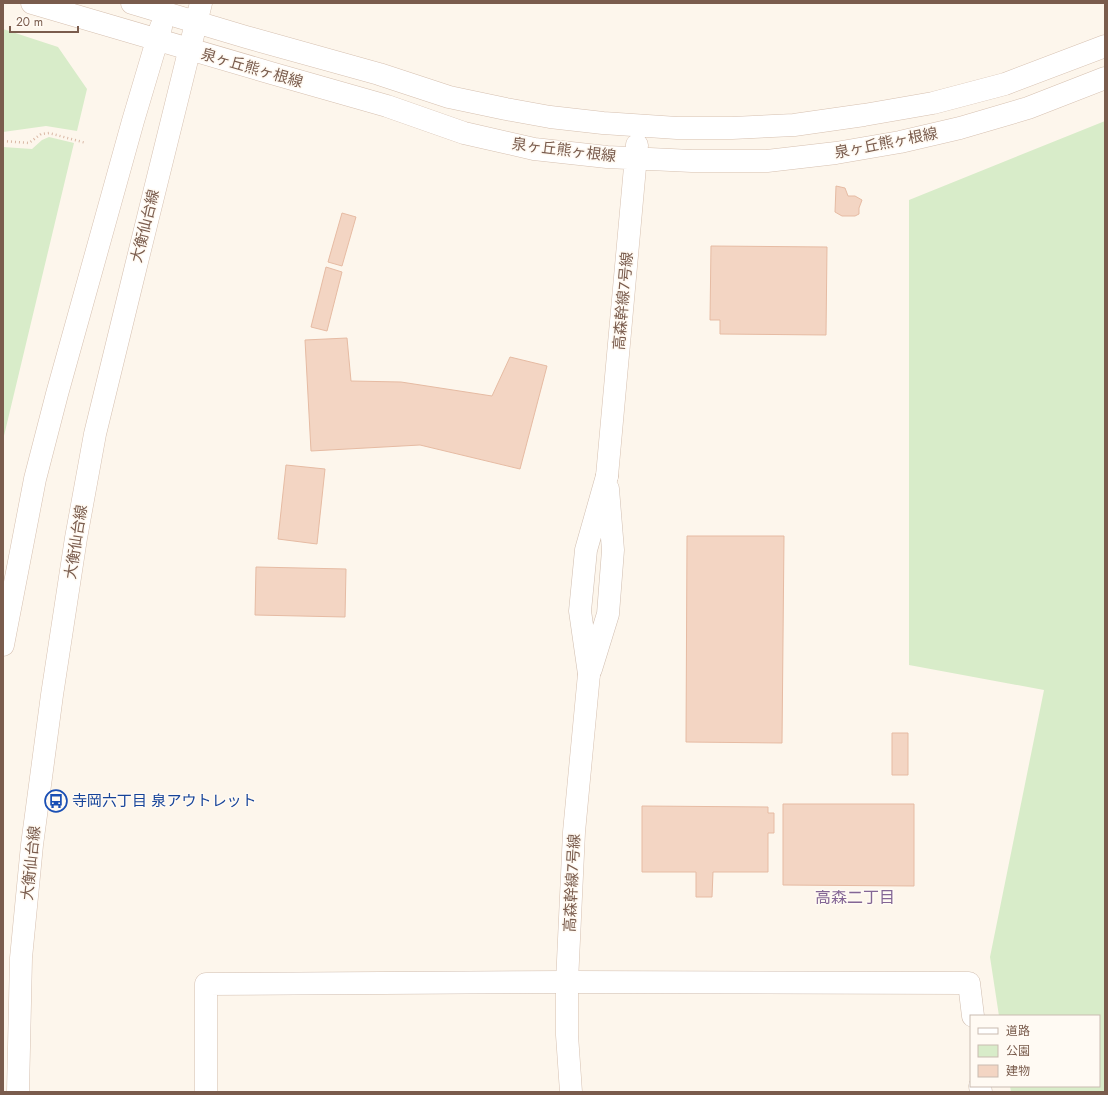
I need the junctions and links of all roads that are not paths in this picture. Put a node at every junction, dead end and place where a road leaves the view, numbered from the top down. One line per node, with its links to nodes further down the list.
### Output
1 (32, 3): 5 (main road, 泉ヶ丘熊ヶ根線)
2 (132, 3): 3 (main road, 泉ヶ丘熊ヶ根線)
3 (167, 8): 4 (main road, 泉ヶ丘熊ヶ根線); 5 (main road)
4 (199, 12): 7 (main road, 大衡仙台線); 9 (main road, 泉ヶ丘熊ヶ根線)
5 (157, 40): 7 (main road, 泉ヶ丘熊ヶ根線); 11 (main road)
6 (1105, 46): 9 (main road, 泉ヶ丘熊ヶ根線)
7 (190, 50): 10 (main road, 泉ヶ丘熊ヶ根線); 14 (main road, 大衡仙台線)
8 (1105, 78): 10 (main road, 泉ヶ丘熊ヶ根線)
9 (639, 126): 10 (main road, 高森幹線７号線)
10 (636, 158): 12 (main road, 高森幹線７号線)
11 (3, 645)
12 (567, 982): 13 (main road); 15 (main road); 16 (main road, 高森幹線７号線)
13 (973, 1015)
14 (18, 1092)
15 (206, 1092)
16 (571, 1092)

